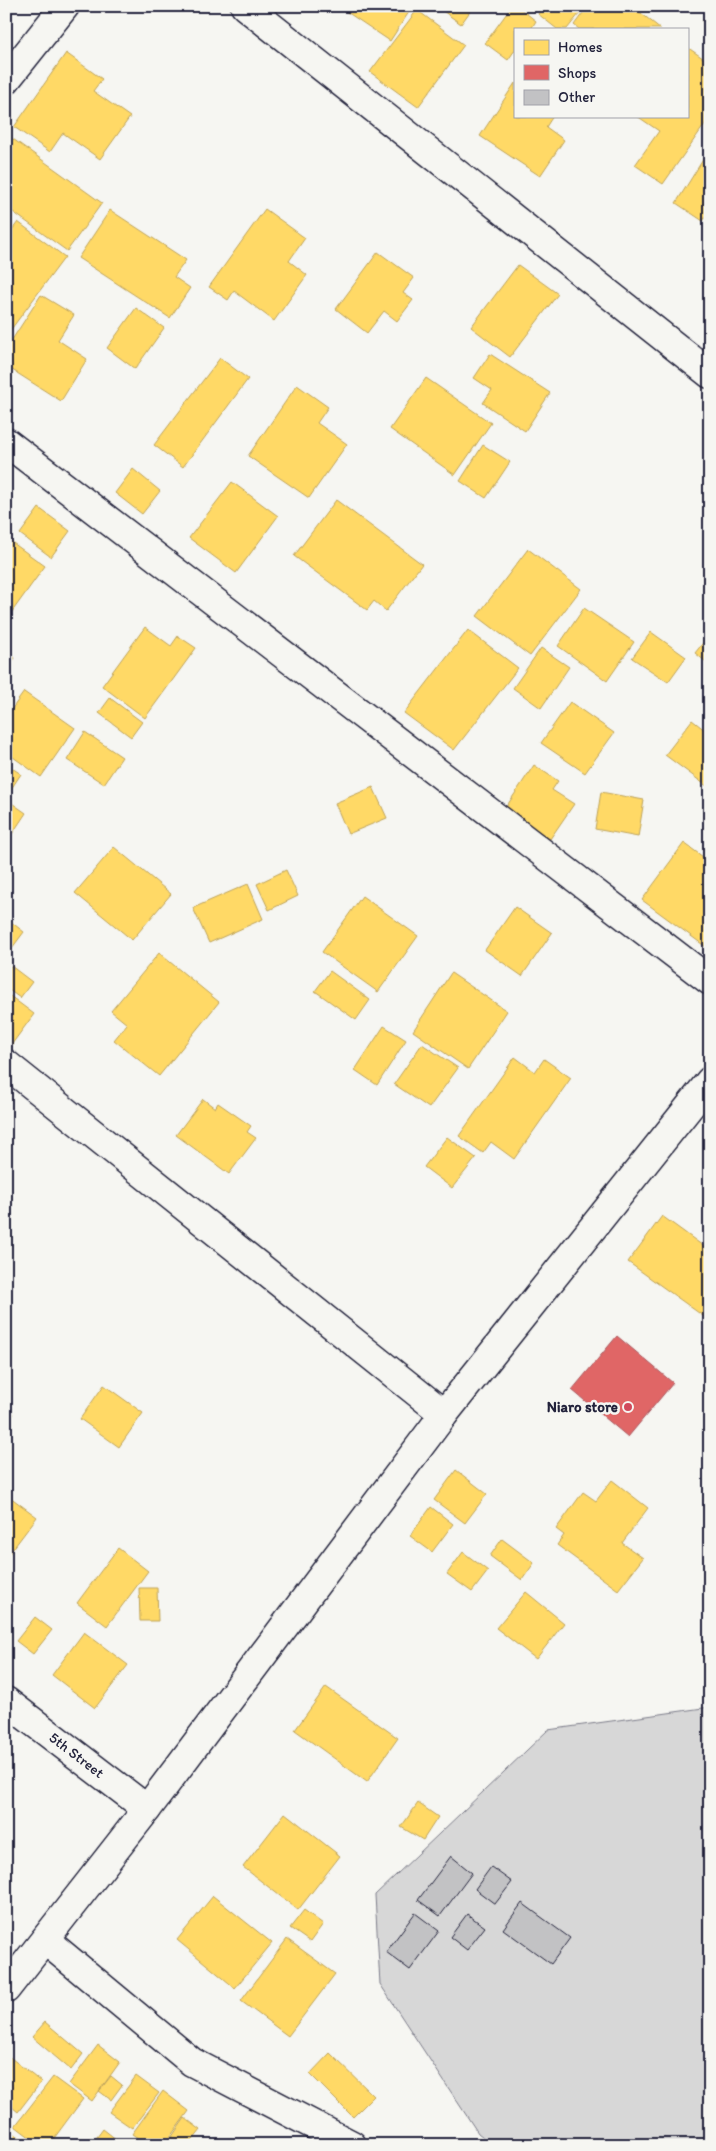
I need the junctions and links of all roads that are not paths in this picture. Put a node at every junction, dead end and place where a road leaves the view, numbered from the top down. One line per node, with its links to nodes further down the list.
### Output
1 (65, 6): 3 (street)
2 (245, 6): 4 (street)
3 (6, 80)
4 (710, 374)
5 (6, 442): 6 (street)
6 (710, 980)
7 (6, 1064): 9 (street)
8 (710, 1081): 9 (street)
9 (444, 1414): 11 (street)
10 (6, 1701): 11 (street, 5th Street)
11 (147, 1809): 12 (street)
12 (45, 1940): 13 (street); 14 (street)
13 (6, 1989)
14 (352, 2145)

